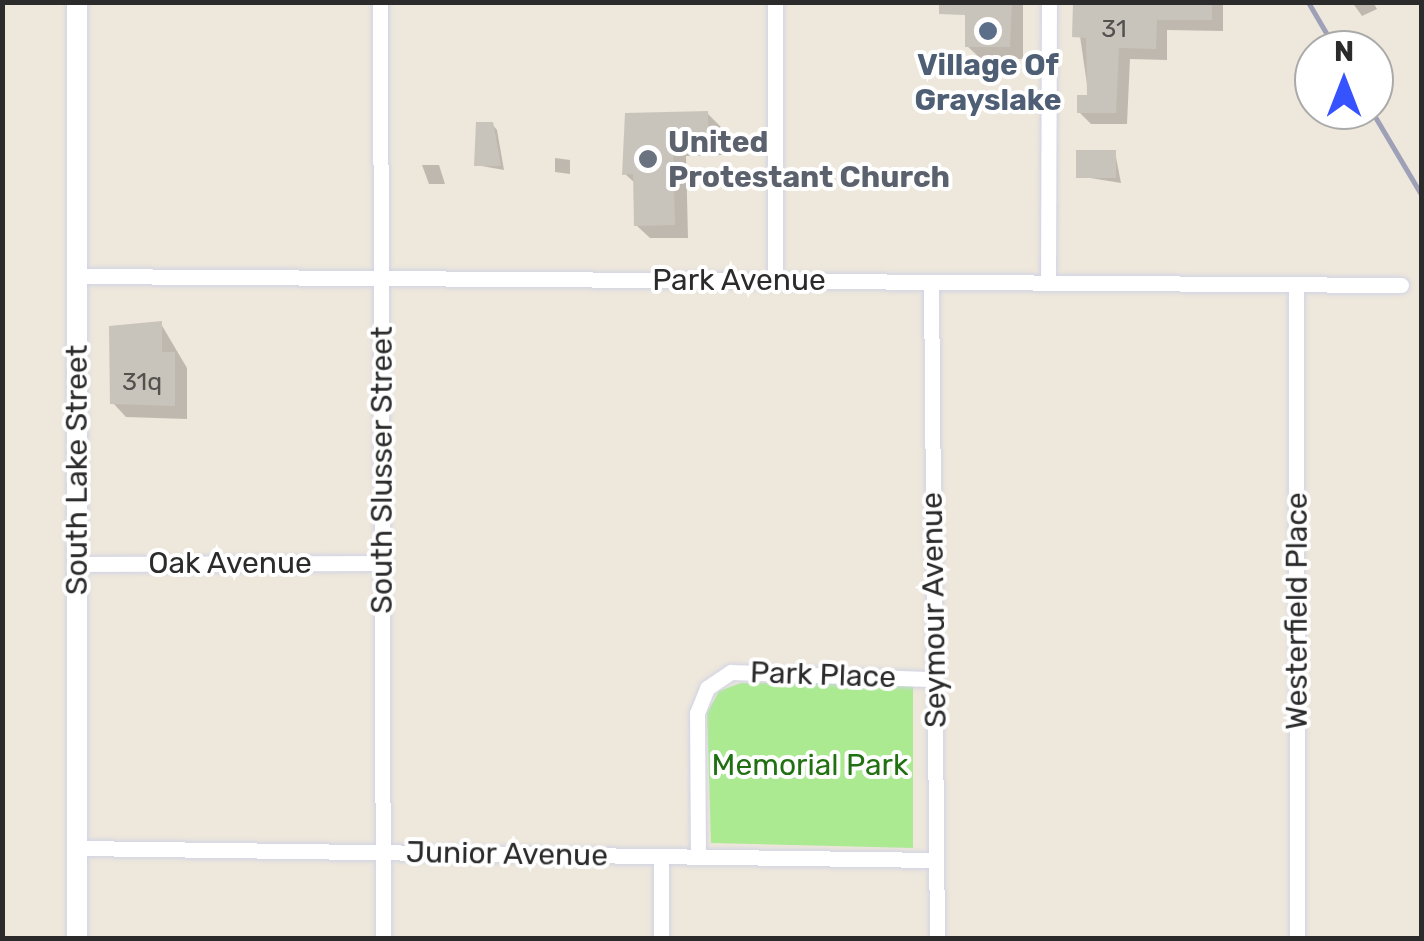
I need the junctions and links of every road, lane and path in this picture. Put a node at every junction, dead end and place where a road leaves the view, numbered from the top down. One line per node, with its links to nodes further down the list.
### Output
1 (77, 2): 5 (street, South Lake Street)
2 (380, 2): 6 (street, South Slusser Street)
3 (775, 2): 7 (street)
4 (1049, 2): 9 (street)
5 (77, 276): 6 (street, Park Avenue); 13 (street, South Lake Street)
6 (380, 278): 7 (street, Park Avenue); 12 (street, South Slusser Street)
7 (775, 280): 8 (street, Park Avenue)
8 (931, 282): 9 (street, Park Avenue); 14 (street, Seymour Avenue)
9 (1048, 282): 10 (street, Park Avenue)
10 (1296, 284): 11 (street, Park Avenue); 24 (street, Westerfield Place)
11 (1401, 285)
12 (384, 563): 13 (street, Oak Avenue); 16 (street, South Slusser Street)
13 (77, 564): 15 (street, South Lake Street)
14 (935, 679): 18 (street, Park Place); 19 (street, Seymour Avenue)
15 (77, 848): 16 (street, Junior Avenue); 20 (street, South Lake Street)
16 (384, 852): 17 (street, Junior Avenue); 21 (street, South Slusser Street)
17 (661, 856): 18 (street, Junior Avenue); 22 (street)
18 (698, 856): 19 (street, Junior Avenue)
19 (936, 860): 23 (street, Seymour Avenue)
20 (77, 938)
21 (384, 938)
22 (661, 938)
23 (937, 938)
24 (1297, 938)

